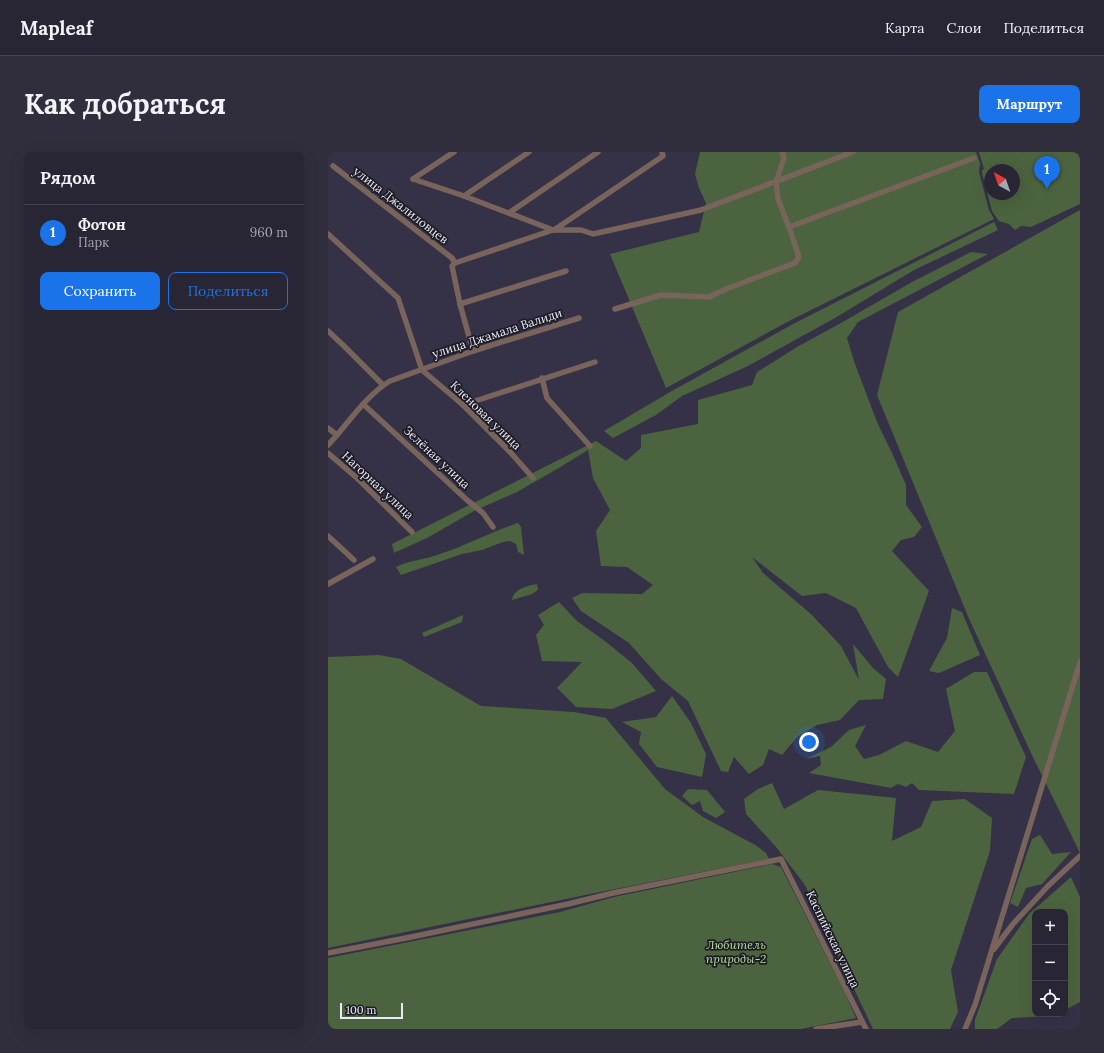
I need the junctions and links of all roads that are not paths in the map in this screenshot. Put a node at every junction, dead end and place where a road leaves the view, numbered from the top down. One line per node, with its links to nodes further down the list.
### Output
1 (454, 152): 10 (street)
2 (529, 152): 10 (street)
3 (598, 152): 11 (street)
4 (782, 152): 9 (street)
5 (853, 152): 9 (street)
6 (662, 154): 13 (street)
7 (974, 158): 12 (street)
8 (333, 166): 15 (street, улица Джалиловцев)
9 (776, 182): 12 (street); 13 (street)
10 (464, 196): 11 (street)
11 (509, 213): 13 (street)
12 (789, 227): 18 (street)
13 (553, 230): 15 (street)
14 (328, 234): 23 (street)
15 (455, 263): 17 (street)
16 (566, 271): 17 (street)
17 (460, 304): 21 (street)
18 (615, 309)
19 (579, 318): 21 (street, улица Джамала Валиди)
20 (328, 331): 25 (street)
21 (473, 351): 23 (street, улица Джамала Валиди)
22 (595, 362): 24 (street)
23 (422, 370): 25 (street, улица Джамала Валиди); 27 (street, Кленовая улица)
24 (542, 378): 27 (street); 31 (street)
25 (383, 385): 26 (street)
26 (363, 404): 29 (street); 34 (street, Зелёная улица)
27 (463, 405): 33 (street, Кленовая улица)
28 (328, 428): 29 (street)
29 (337, 436): 30 (street)
30 (328, 445)
31 (590, 446)
32 (328, 453): 35 (street, Нагорная улица)
33 (533, 478)
34 (493, 527)
35 (412, 532)
36 (328, 536): 38 (street)
37 (373, 559): 39 (street)
38 (354, 560)
39 (328, 584)
40 (1080, 662): 42 (street)
41 (1080, 856): 42 (street)
42 (991, 952): 47 (street)
43 (328, 953): 44 (street, Каспийская улица)
44 (862, 1022): 45 (street); 46 (street, Каспийская улица)
45 (816, 1029)
46 (866, 1029)
47 (965, 1029)

